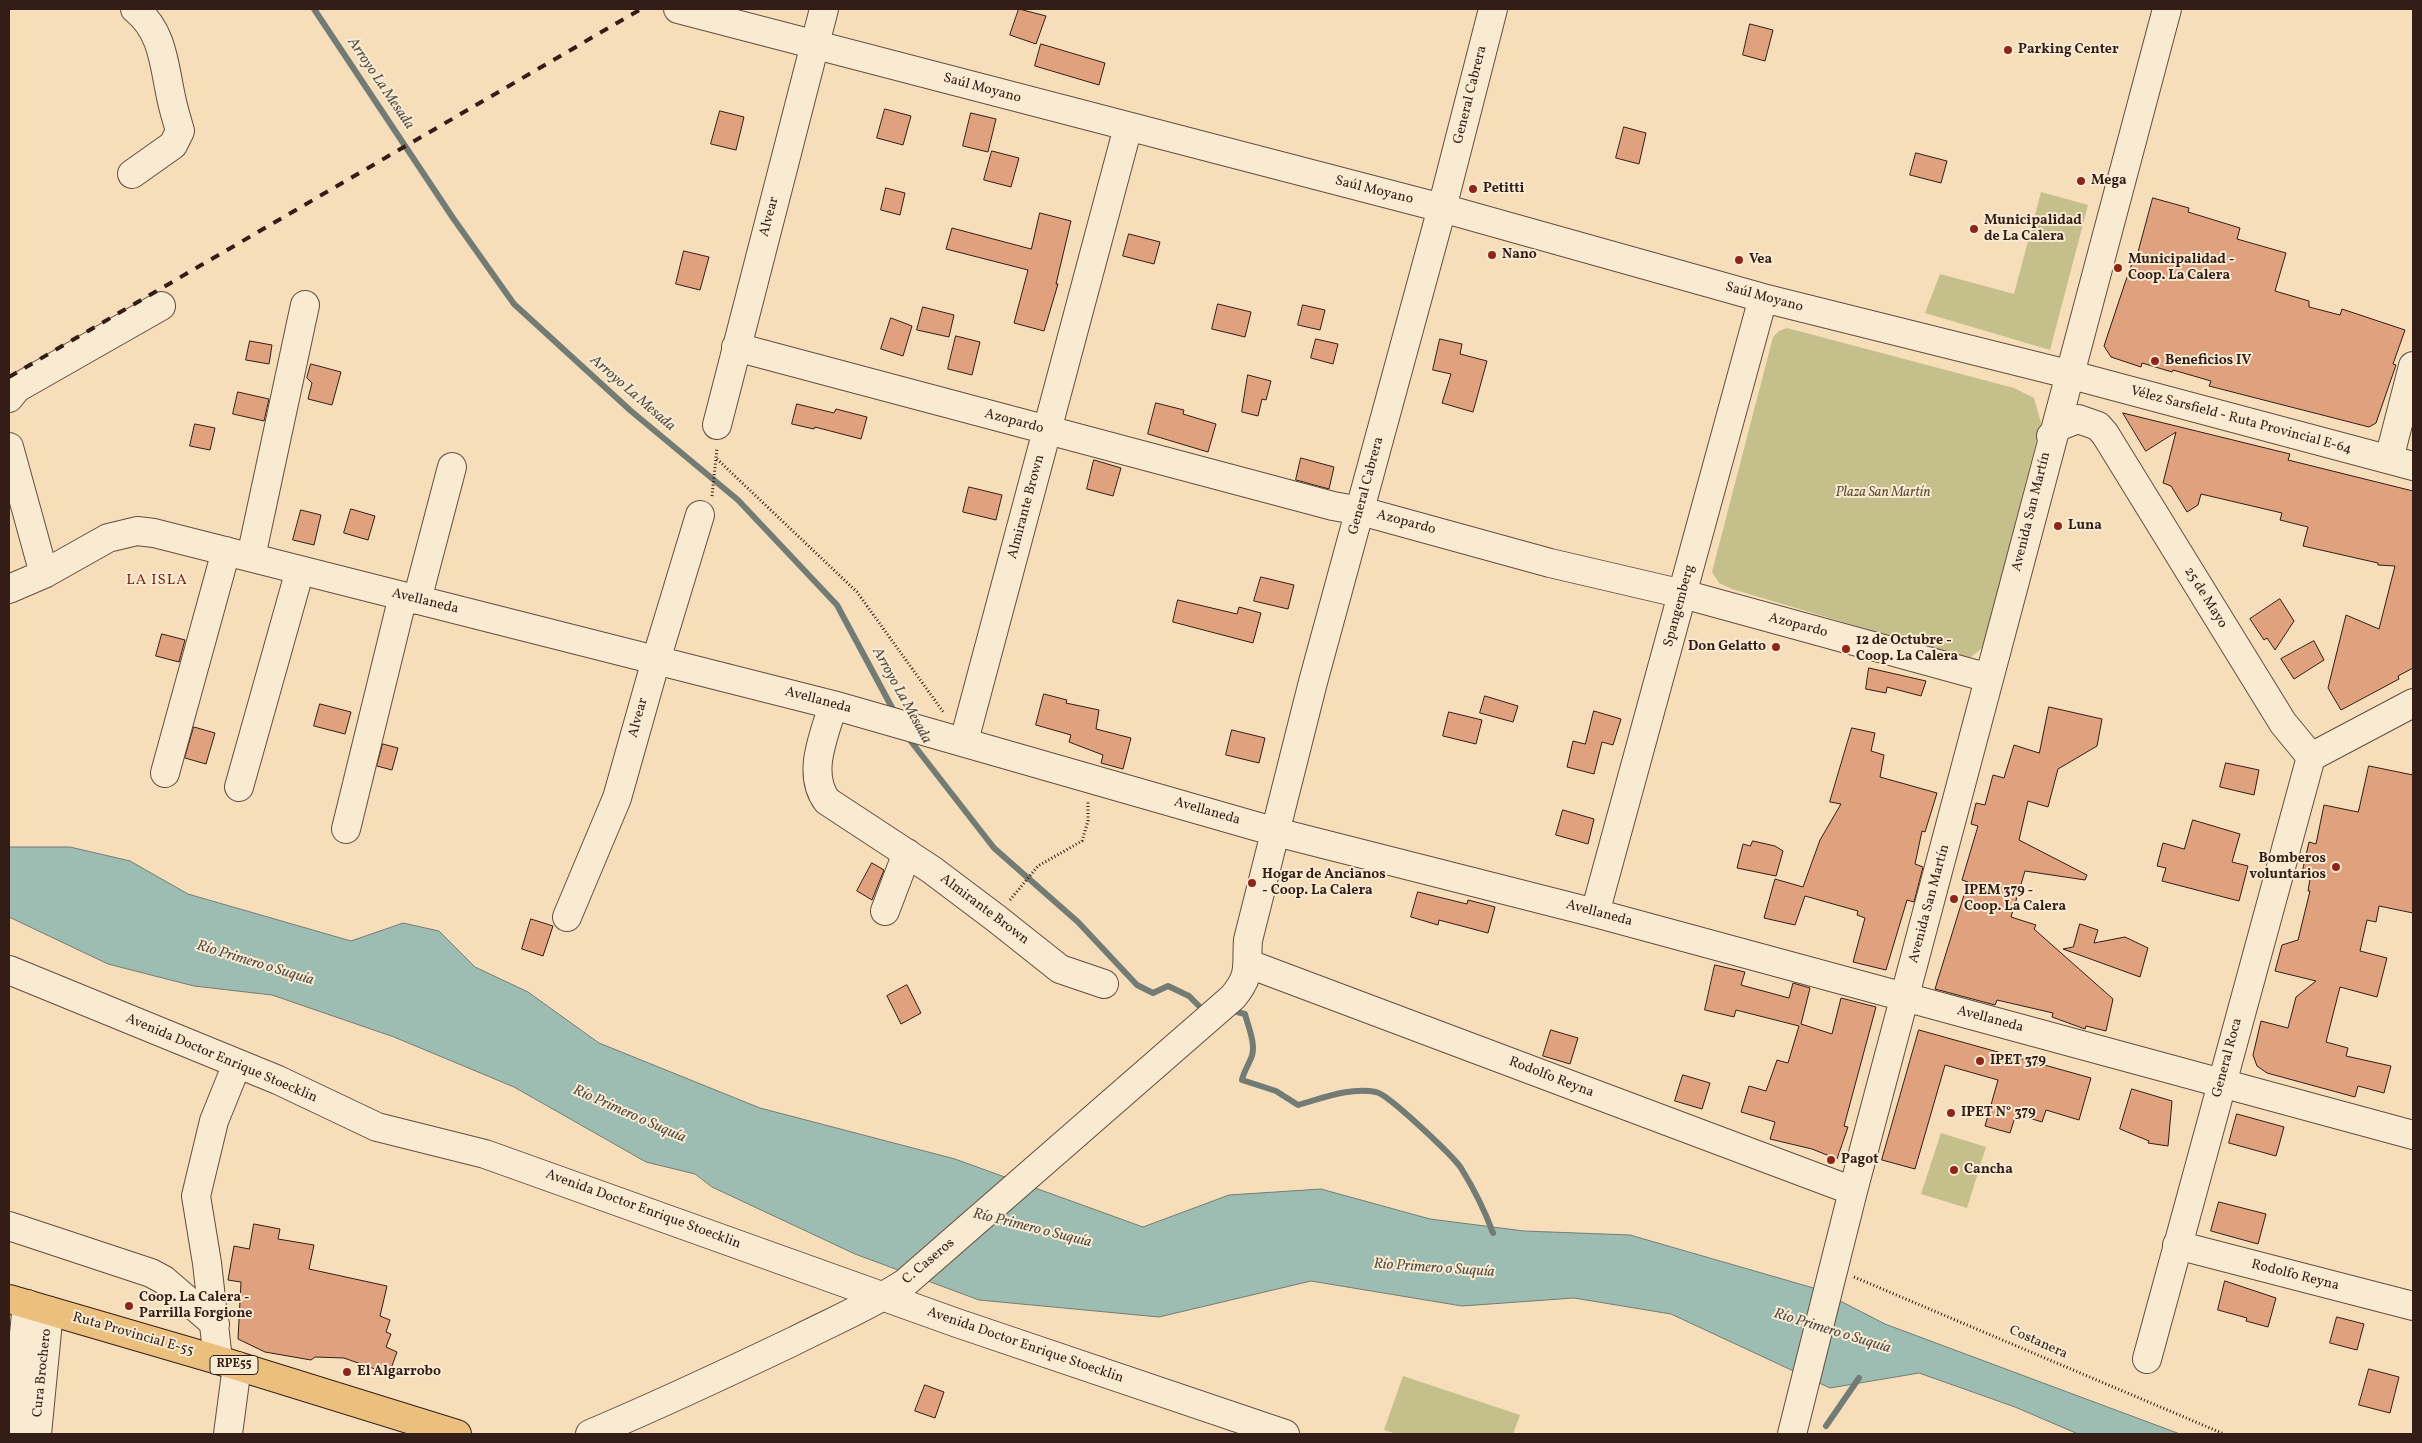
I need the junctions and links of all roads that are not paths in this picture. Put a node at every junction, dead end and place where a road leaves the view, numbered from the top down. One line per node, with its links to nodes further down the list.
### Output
1 (136, 9): 8 (street)
2 (678, 9): 6 (street, Saúl Moyano)
3 (824, 9): 6 (street, Alvear)
4 (1493, 9): 9 (street, General Cabrera)
5 (2167, 9): 15 (street, Avenida San Martín)
6 (815, 45): 7 (street, Saúl Moyano); 13 (street, Alvear)
7 (1128, 128): 9 (street, Saúl Moyano); 19 (street, Almirante Brown)
8 (132, 174)
9 (1442, 208): 10 (street, Saúl Moyano); 26 (street, General Cabrera)
10 (1763, 298): 15 (street, Saúl Moyano); 31 (street, Spangemberg)
11 (306, 305): 27 (street)
12 (161, 306): 17 (street)
13 (736, 347): 18 (street, Alvear); 19 (street, Azopardo)
14 (2413, 366): 23 (street)
15 (2068, 374): 16 (street, Vélez Sarsfield - Ruta Provincial E-64); 21 (street, Avenida San Martín)
16 (2131, 392): 20 (street, 25 de Mayo); 23 (street, Vélez Sarsfield - Ruta Provincial E-64)
17 (9, 398)
18 (717, 425)
19 (1047, 431): 26 (street, Azopardo); 37 (street, Almirante Brown)
20 (2105, 434): 21 (street, 25 de Mayo); 38 (street, 25 de Mayo)
21 (2051, 436): 34 (street, Avenida San Martín)
22 (9, 447): 29 (street)
23 (2401, 462)
24 (452, 466): 32 (street)
25 (706, 507): 33 (street, Alvear)
26 (1361, 511): 31 (street, Azopardo); 42 (street, General Cabrera)
27 (238, 554): 28 (street, Avellaneda); 29 (street, Avellaneda); 39 (street)
28 (300, 570): 32 (street, Avellaneda); 40 (street)
29 (44, 574): 30 (street, Avellaneda)
30 (9, 589)
31 (1683, 594): 34 (street, Azopardo); 45 (street, Spangemberg)
32 (410, 598): 33 (street, Avellaneda); 41 (street)
33 (656, 660): 36 (street, Avellaneda); 46 (street, Alvear)
34 (1989, 678): 50 (street, Avenida San Martín)
35 (2413, 702): 38 (street)
36 (833, 704): 37 (street, Avellaneda); 43 (street, Almirante Brown)
37 (964, 741): 42 (street, Avellaneda)
38 (2311, 757): 52 (street, General Roca)
39 (165, 773)
40 (239, 787)
41 (346, 829)
42 (1276, 832): 45 (street, Avellaneda); 47 (street, General Cabrera)
43 (907, 853): 44 (street); 49 (street, Almirante Brown)
44 (885, 911)
45 (1595, 913): 50 (street, Avellaneda)
46 (567, 917)
47 (1249, 964): 54 (street, Rodolfo Reyna); 57 (street, C. Caseros)
48 (9, 970): 51 (street, Avenida Doctor Enrique Stoecklin)
49 (1104, 984)
50 (1905, 996): 52 (street, Avellaneda); 54 (street, Avenida San Martín)
51 (238, 1064): 57 (street, Avenida Doctor Enrique Stoecklin); 60 (street)
52 (2221, 1083): 53 (street, Avellaneda); 56 (street, General Roca)
53 (2413, 1135)
54 (1853, 1191): 63 (street, Avenida San Martín)
55 (9, 1226): 60 (street)
56 (2177, 1245): 59 (street, Rodolfo Reyna); 61 (street, General Roca)
57 (895, 1290): 68 (street, C. Caseros); 69 (street, Avenida Doctor Enrique Stoecklin)
58 (28, 1305): 62 (main road, Ruta Provincial E-55 / RPE55); 64 (street, Cura Brochero); 65 (street, Cura Brochero)
59 (2413, 1306)
60 (215, 1324): 62 (street)
61 (2147, 1359)
62 (228, 1363): 66 (street); 67 (main road, Ruta Provincial E-55 / RPE55)
63 (1793, 1433)
64 (14, 1434)
65 (37, 1434)
66 (228, 1434)
67 (457, 1434)
68 (590, 1434)
69 (1285, 1434)

